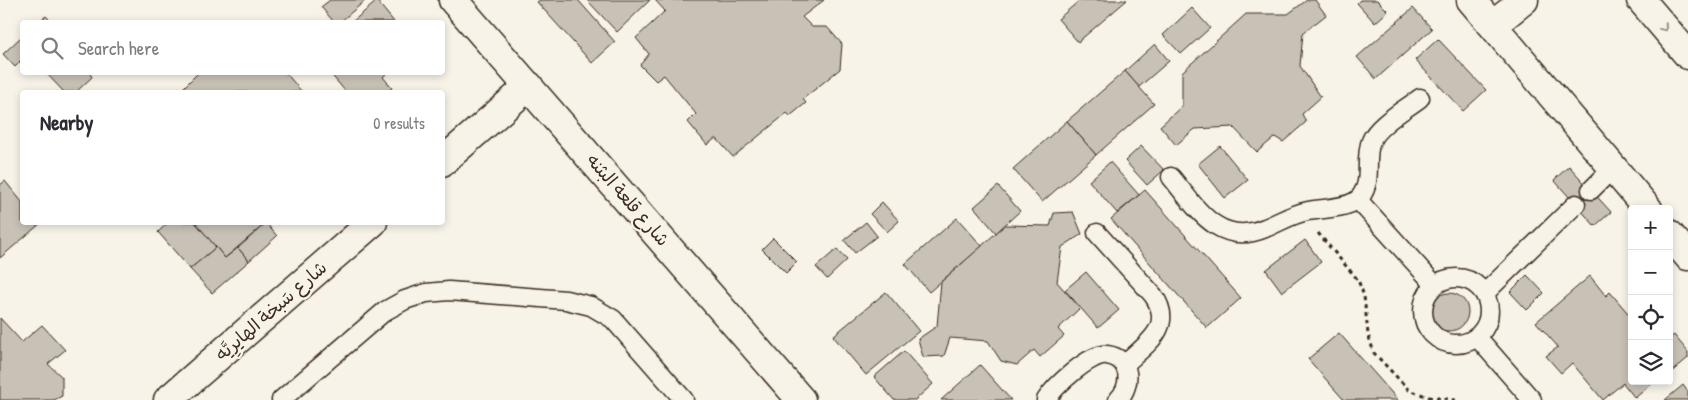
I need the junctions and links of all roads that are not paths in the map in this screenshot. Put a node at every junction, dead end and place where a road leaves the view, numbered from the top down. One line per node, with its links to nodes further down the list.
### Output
1 (453, 0): 7 (street, شارع قلعة البثنه)
2 (1471, 0): 5 (street)
3 (1524, 0): 5 (street)
4 (1641, 0): 6 (street, one-way to 6)
5 (1493, 25): 10 (street)
6 (1688, 55)
7 (529, 86): 9 (street); 27 (street, شارع قلعة البثنه)
8 (1420, 98): 13 (lane)
9 (445, 159)
10 (1613, 168): 12 (lane); 15 (street)
11 (1171, 177): 13 (lane)
12 (1591, 190)
13 (1358, 200): 20 (lane)
14 (1576, 204): 21 (lane)
15 (1645, 205)
16 (369, 225): 24 (street, شارع سَبخة الهايرِيَّه)
17 (1098, 233): 23 (lane)
18 (1673, 239): 19 (street)
19 (1688, 256)
20 (1435, 285): 21 (lane); 22 (lane)
21 (1485, 293): 22 (lane)
22 (1478, 337): 30 (lane)
23 (1124, 365): 28 (lane); 29 (lane)
24 (168, 400)
25 (281, 400): 26 (lane)
26 (684, 400)
27 (801, 400)
28 (1046, 400)
29 (1118, 400)
30 (1532, 400)

